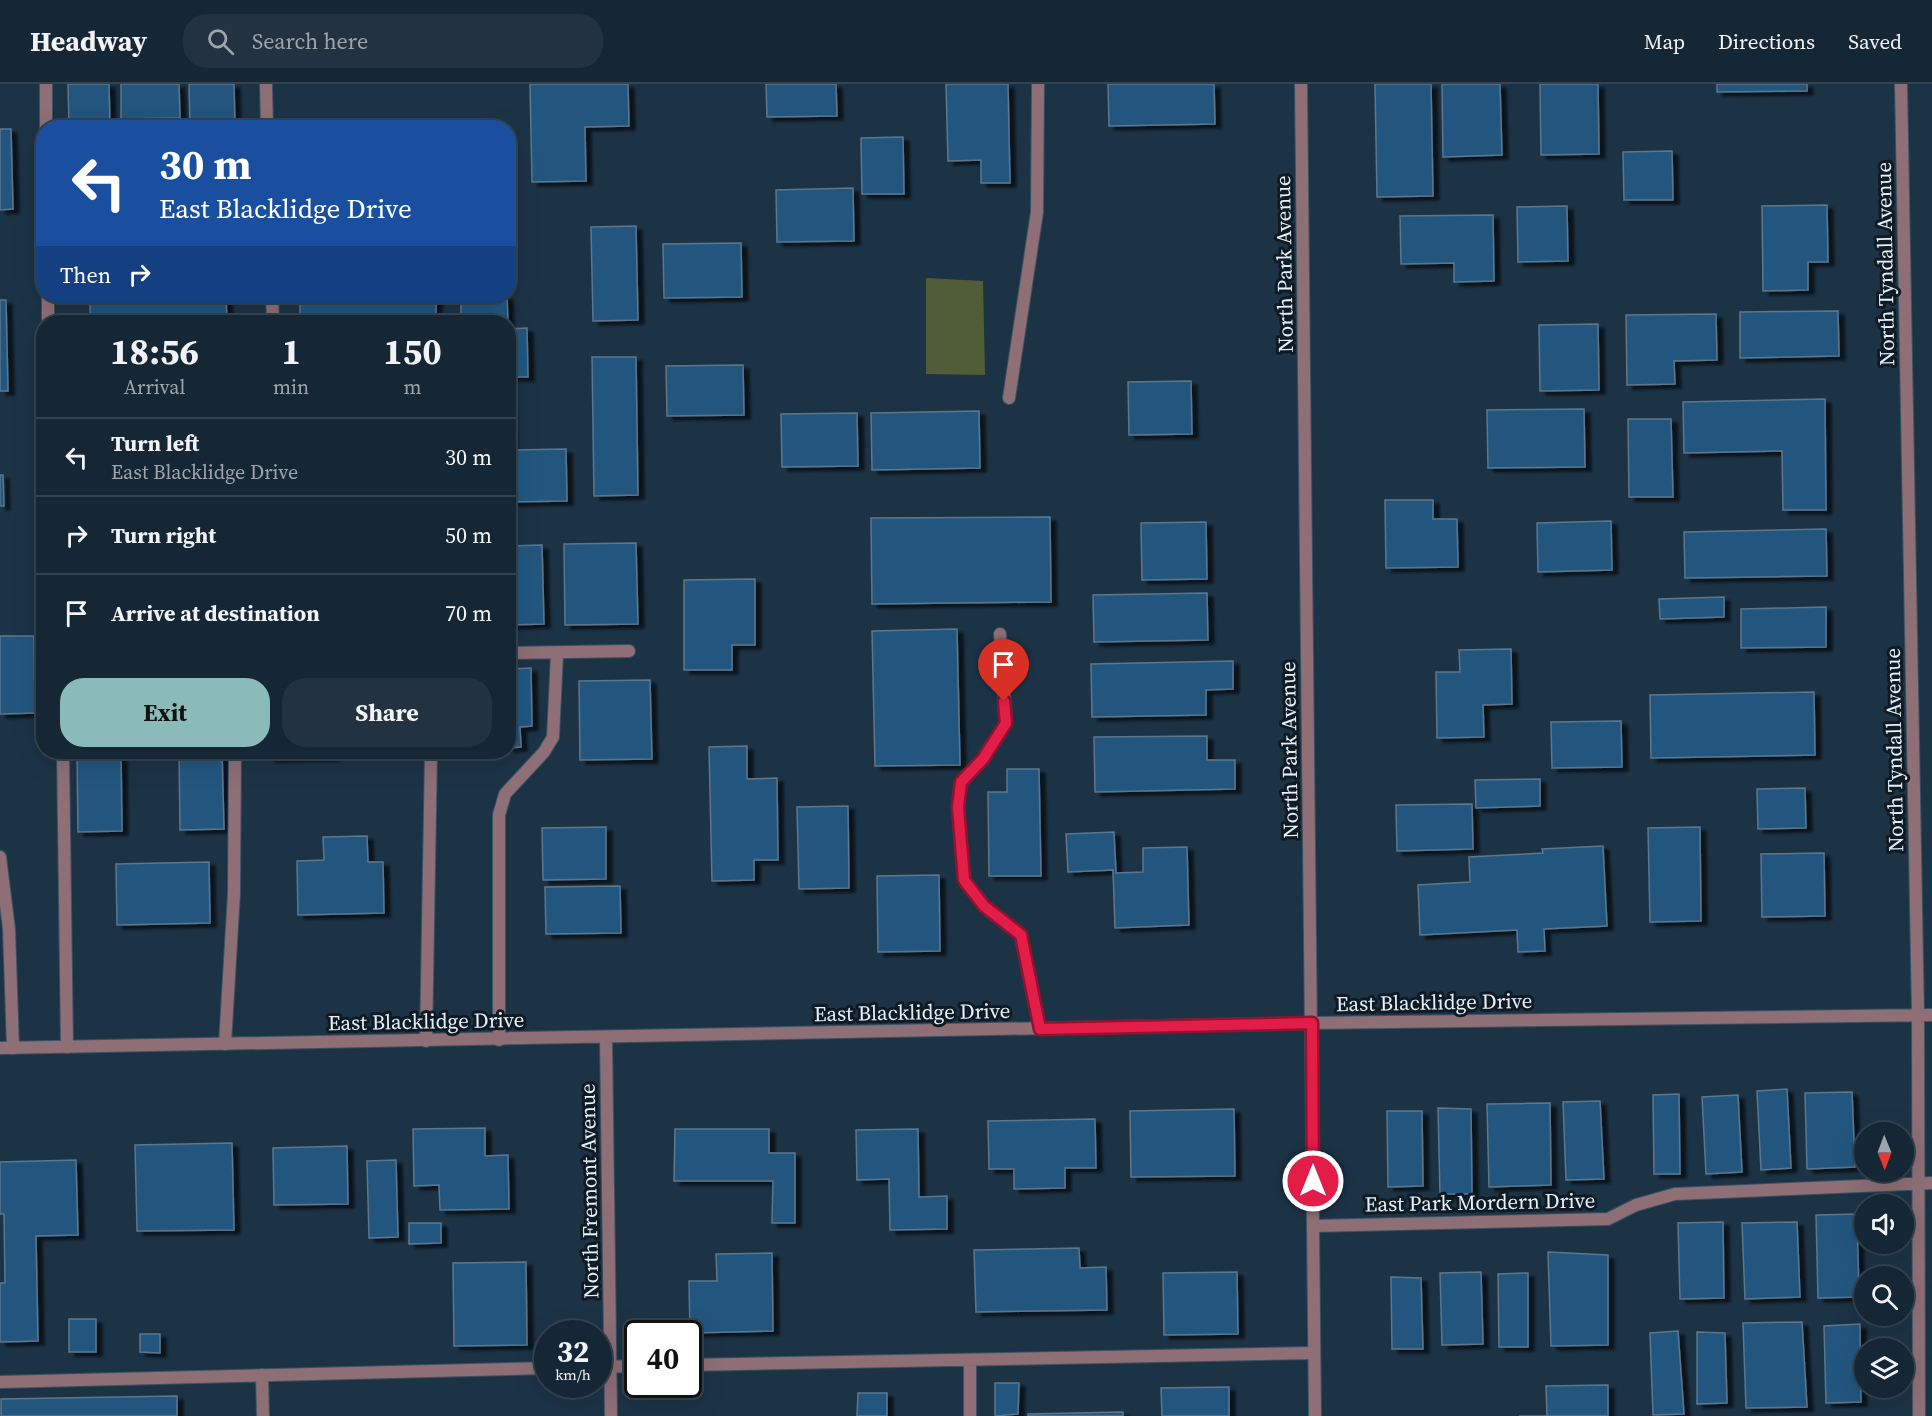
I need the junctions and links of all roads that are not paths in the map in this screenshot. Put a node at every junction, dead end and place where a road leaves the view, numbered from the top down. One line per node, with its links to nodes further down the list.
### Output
1 (46, 84): 6 (street)
2 (266, 84): 7 (street)
3 (1038, 84): 8 (street)
4 (1301, 84): 19 (street, North Park Avenue)
5 (1901, 84): 17 (street, North Tyndall Avenue)
6 (46, 120)
7 (267, 120)
8 (1009, 398)
9 (1000, 634): 20 (street)
10 (629, 651): 12 (street)
11 (516, 653): 12 (street)
12 (556, 654): 22 (street)
13 (63, 759): 25 (street)
14 (235, 759): 24 (street)
15 (431, 759): 23 (street)
16 (0, 857): 26 (street)
17 (1918, 1015): 18 (street, East Blacklidge Drive); 19 (street, East Blacklidge Drive); 28 (street, North Tyndall Avenue)
18 (1932, 1015)
19 (1312, 1023): 20 (street, East Blacklidge Drive); 29 (street, North Park Avenue)
20 (1040, 1029): 21 (street, East Blacklidge Drive)
21 (606, 1038): 22 (street, East Blacklidge Drive); 30 (street, North Fremont Avenue)
22 (499, 1040): 23 (street, East Blacklidge Drive)
23 (426, 1041): 24 (street, East Blacklidge Drive)
24 (225, 1044): 25 (street, East Blacklidge Drive)
25 (67, 1047): 26 (street, East Blacklidge Drive)
26 (6, 1048)
27 (1932, 1183): 28 (street, East Park Mordern Drive)
28 (1917, 1184): 29 (street, East Park Mordern Drive); 42 (street, North Tyndall Avenue)
29 (1313, 1226): 31 (street, North Park Avenue)
30 (604, 1320)
31 (1314, 1353): 32 (street); 41 (street, North Park Avenue)
32 (970, 1360): 33 (street); 40 (street)
33 (702, 1365)
34 (534, 1368): 35 (street)
35 (262, 1375): 36 (street); 38 (street)
36 (0, 1382)
37 (608, 1398): 39 (street, North Fremont Avenue)
38 (263, 1416)
39 (611, 1416)
40 (970, 1416)
41 (1315, 1416)
42 (1918, 1416)

